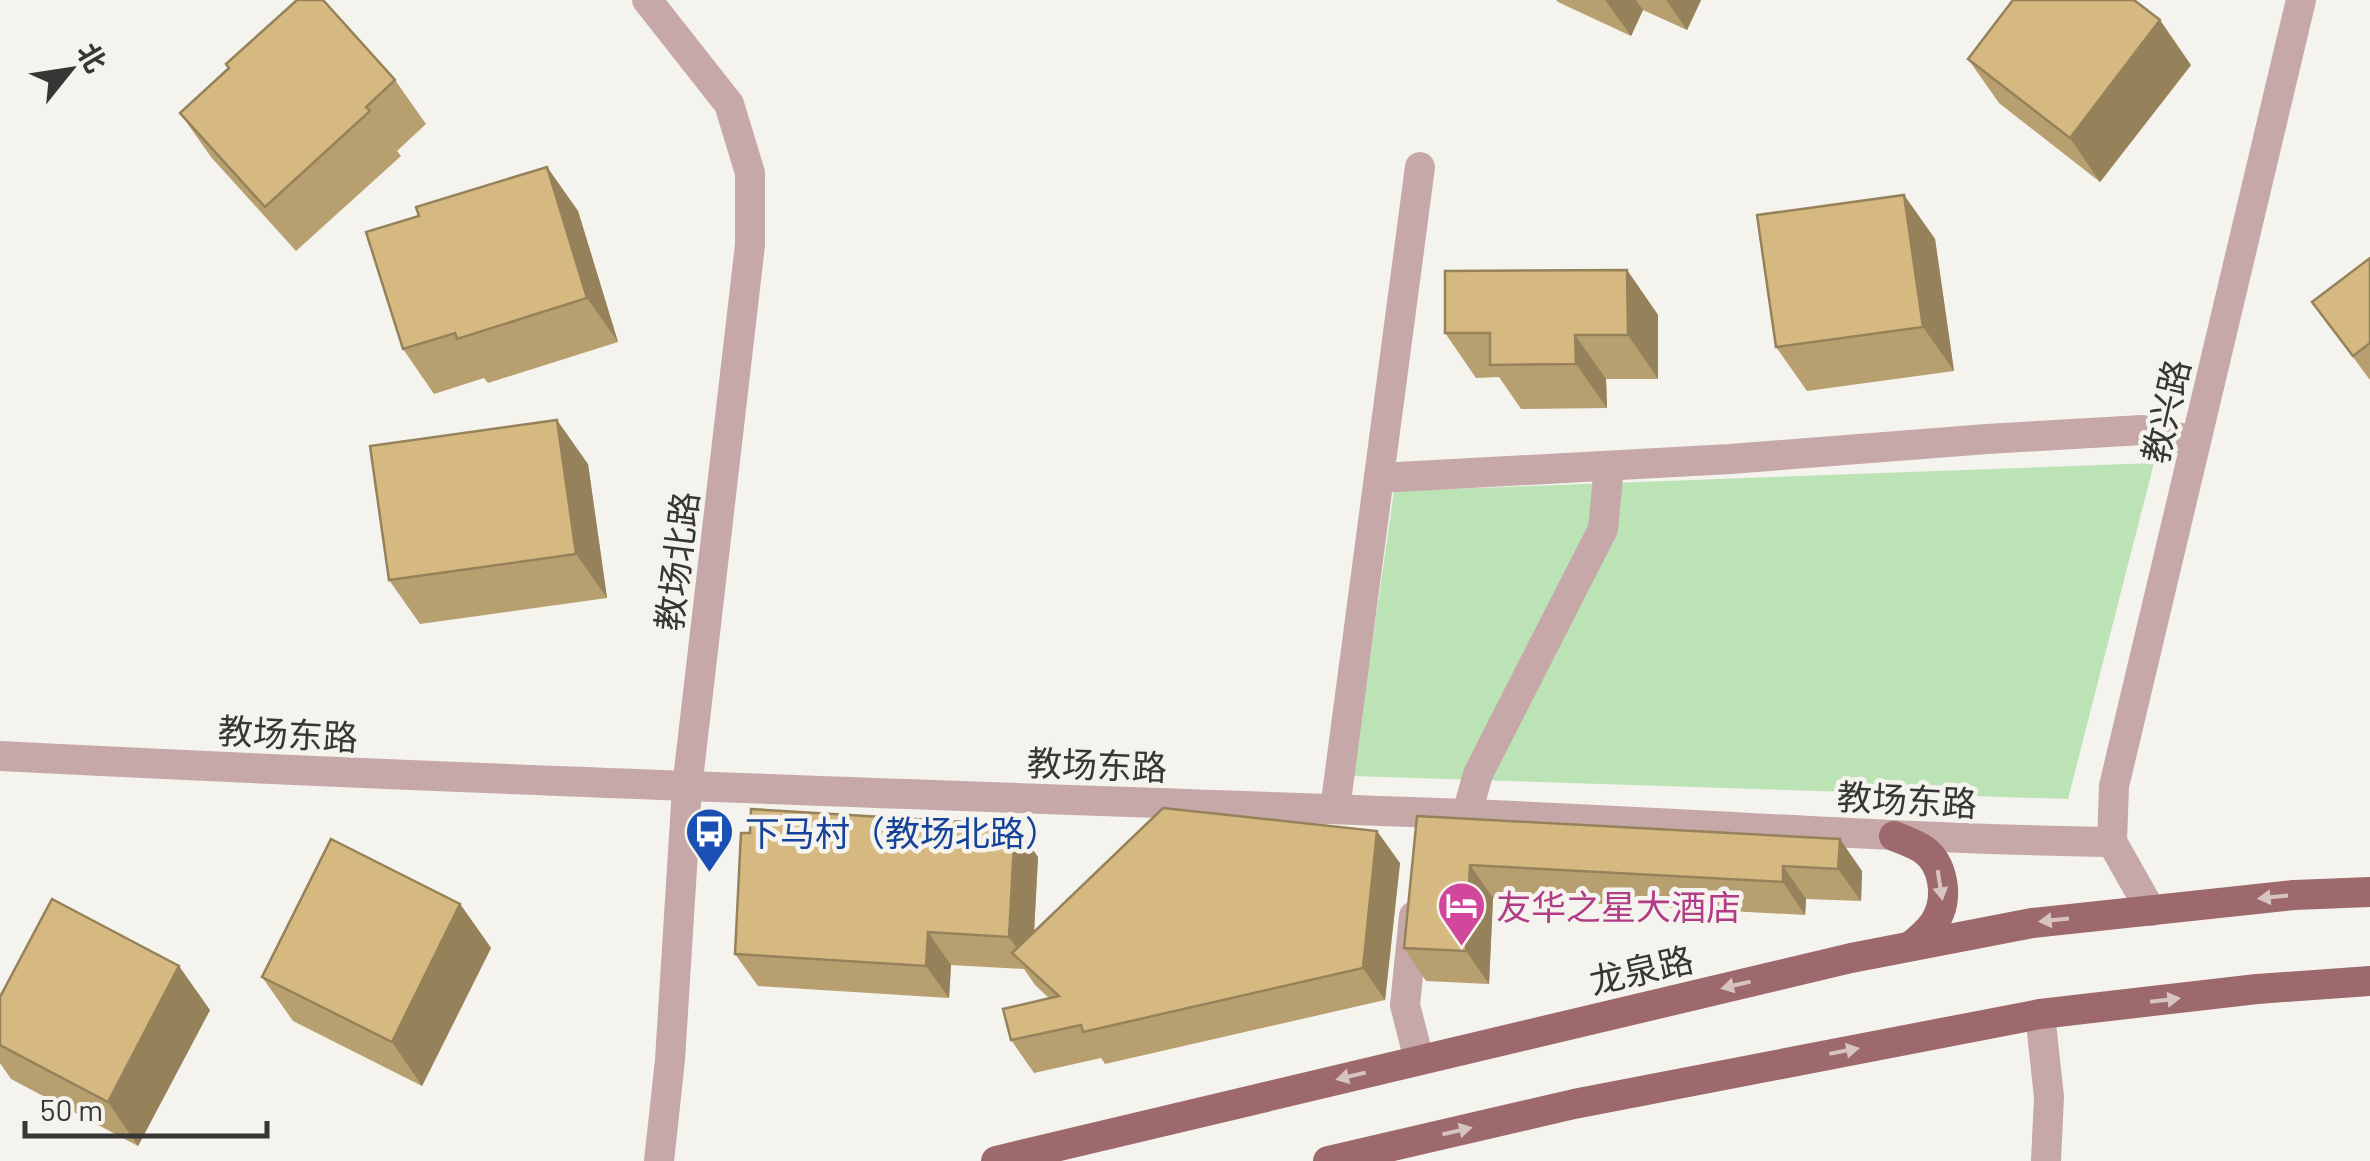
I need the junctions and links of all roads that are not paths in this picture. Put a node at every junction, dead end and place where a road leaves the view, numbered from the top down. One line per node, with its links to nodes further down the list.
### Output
1 (647, 0): 8 (street, 教场北路)
2 (2301, 0): 4 (street, 教兴路)
3 (1420, 166): 6 (street)
4 (2196, 442): 5 (street); 12 (street, 教兴路)
5 (1609, 466): 6 (street); 10 (street)
6 (1379, 478): 9 (street)
7 (0, 756): 8 (street, 教场东路)
8 (688, 788): 9 (street, 教场东路); 20 (street, 教场北路)
9 (1335, 810): 10 (street, 教场东路)
10 (1467, 814): 11 (street, 教场东路)
11 (1894, 836): 12 (street, 教场东路); 16 (main road, one-way to 16)
12 (2112, 842): 15 (street)
13 (1416, 890): 19 (street)
14 (2370, 892): 15 (main road, 龙泉路, one-way to 15)
15 (2151, 910): 16 (main road, 龙泉路, one-way to 16)
16 (1911, 946): 19 (main road, 龙泉路, one-way to 19)
17 (2370, 982): 18 (main road, one-way to 17)
18 (2040, 1014): 22 (main road, one-way to 18); 23 (street)
19 (1419, 1060): 21 (main road, 龙泉路, one-way to 21)
20 (659, 1161)
21 (996, 1161)
22 (1328, 1161)
23 (2046, 1161)

